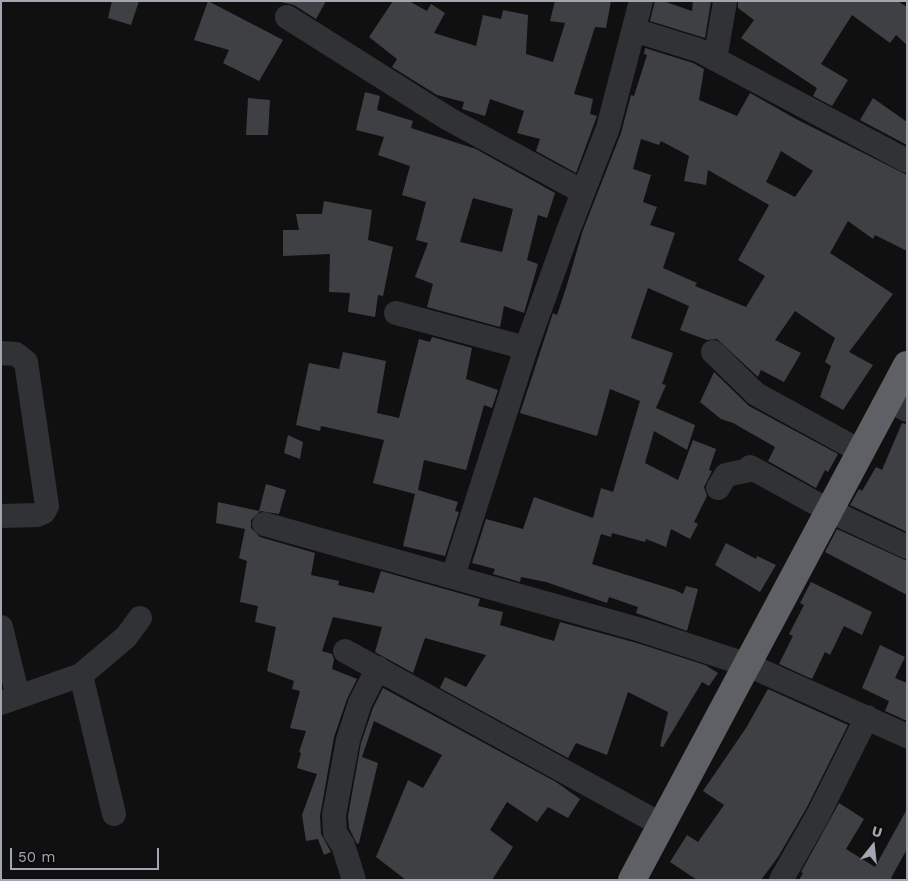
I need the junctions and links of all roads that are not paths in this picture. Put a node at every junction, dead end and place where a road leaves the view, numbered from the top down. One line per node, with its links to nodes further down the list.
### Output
1 (641, 1): 4 (street)
2 (725, 2): 5 (street)
3 (296, 22): 7 (street)
4 (634, 30): 5 (street); 7 (street)
5 (715, 59): 6 (street)
6 (907, 161)
7 (583, 192): 9 (street)
8 (396, 313): 9 (street)
9 (526, 348): 20 (street)
10 (713, 352): 14 (street)
11 (1, 353): 17 (street)
12 (907, 366): 13 (highway)
13 (897, 405): 14 (highway)
14 (860, 451): 16 (highway)
15 (718, 488): 16 (street)
16 (828, 510): 19 (street); 24 (highway)
17 (1, 516)
18 (264, 524): 20 (street)
19 (907, 547)
20 (454, 576): 24 (street)
21 (140, 618): 26 (street)
22 (1, 627): 27 (street)
23 (345, 651): 25 (street)
24 (748, 665): 28 (street); 31 (highway)
25 (378, 668): 31 (street); 32 (street)
26 (81, 675): 27 (street); 30 (street)
27 (10, 700)
28 (867, 717): 29 (street); 34 (street)
29 (907, 736)
30 (114, 814)
31 (662, 826): 33 (highway)
32 (354, 880)
33 (632, 880)
34 (781, 880)

